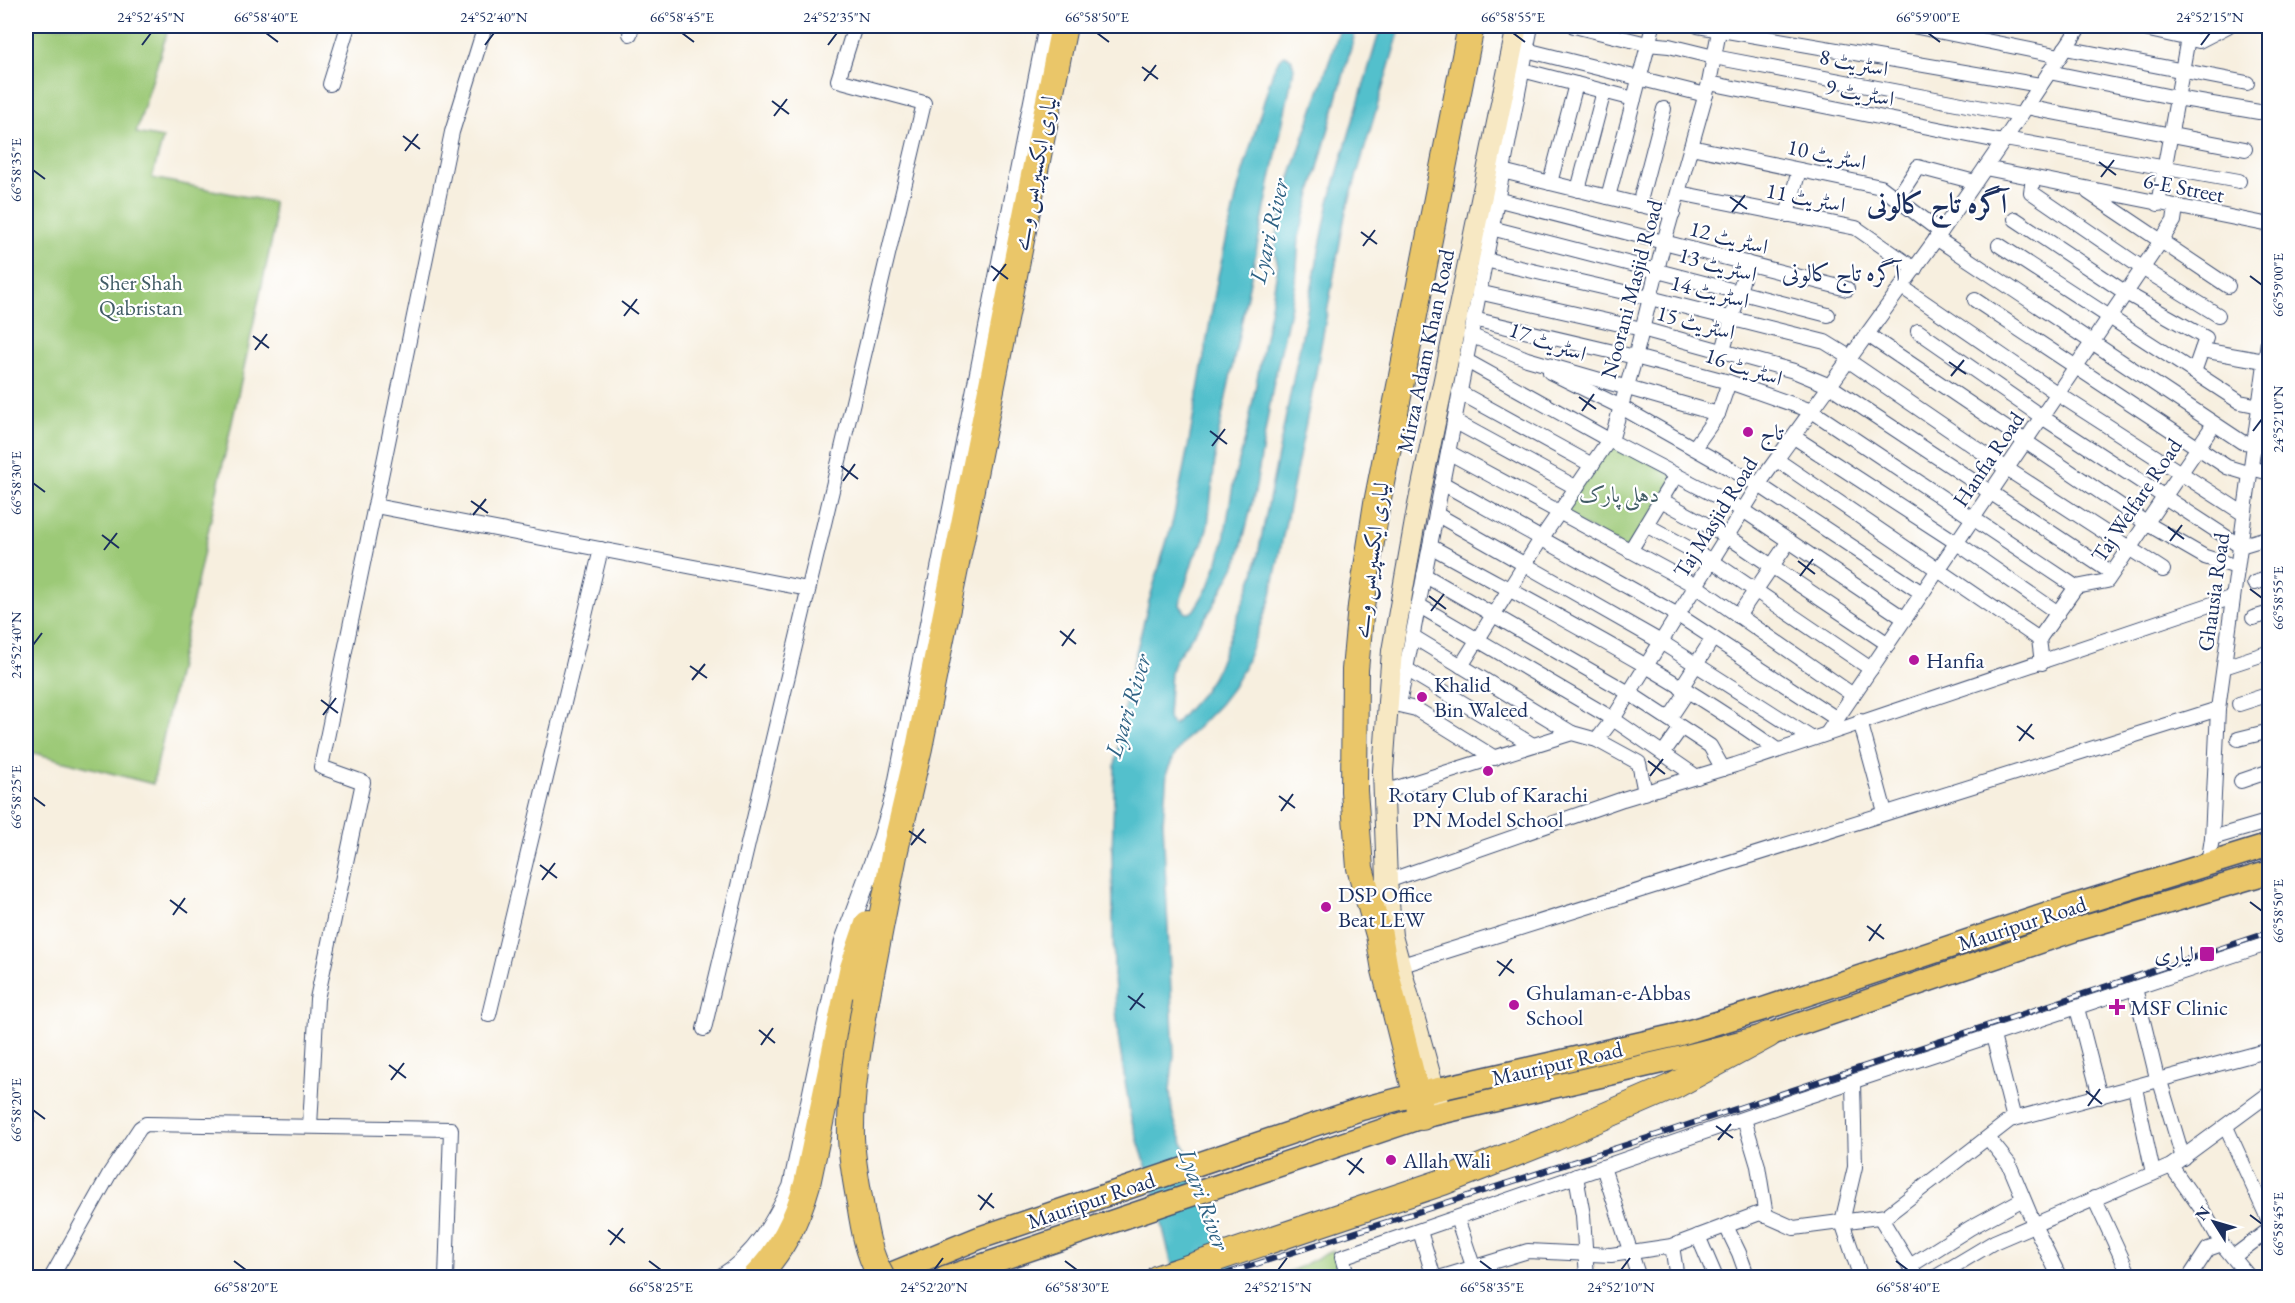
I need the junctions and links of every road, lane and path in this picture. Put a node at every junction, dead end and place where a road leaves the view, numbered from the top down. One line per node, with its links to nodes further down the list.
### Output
1 (348, 26): 27 (street)
2 (485, 26): 133 (street)
3 (855, 26): 163 (street)
4 (1048, 26): 272 (street)
5 (1064, 26): 222 (highway, لیاری ایکسپریس وے)
6 (1471, 26): 225 (highway, لیاری ایکسپریس وے)
7 (1517, 26): 194 (main road, Mirza Adam Khan Road)
8 (1531, 26): 19 (street)
9 (1574, 26): 18 (street, اسٹریٹ 8)
10 (1653, 26): 18 (street)
11 (1698, 26): 16 (street)
12 (1913, 26): 20 (street)
13 (2080, 26): 20 (street, Taj Masjid Road)
14 (2132, 26): 17 (street)
15 (2228, 26): 17 (street)
16 (1719, 28): 21 (street, Noorani Masjid Road); 29 (street)
17 (2188, 38): 23 (street)
18 (1647, 44): 21 (street, اسٹریٹ 8); 25 (street)
19 (1526, 50): 22 (street); 25 (street, اسٹریٹ 9)
20 (2062, 52): 23 (street); 24 (street, Taj Masjid Road)
21 (1714, 57): 30 (street, Noorani Masjid Road); 35 (street, اسٹریٹ 8)
22 (1522, 70): 28 (street); 44 (street)
23 (2182, 71): 26 (street); 32 (street)
24 (2049, 72): 29 (street, Taj Masjid Road); 32 (street)
25 (1639, 78): 30 (street, اسٹریٹ 9); 33 (street)
26 (2247, 83)
27 (330, 84)
28 (1576, 84): 31 (street); 48 (street)
29 (2040, 86): 35 (street, Taj Masjid Road)
30 (1708, 89): 38 (street, اسٹریٹ 9); 39 (street, Noorani Masjid Road)
31 (1604, 91): 33 (street); 50 (street)
32 (2177, 98): 36 (street); 37 (street)
33 (1634, 99): 52 (street)
34 (1664, 109): 56 (street)
35 (2023, 111): 37 (street, اسٹریٹ 8); 38 (street, Taj Masjid Road)
36 (2259, 112)
37 (2170, 135): 40 (street, اسٹریٹ 8); 41 (street)
38 (2004, 140): 41 (street, اسٹریٹ 9); 42 (street, Taj Masjid Road)
39 (1691, 147): 43 (street, اسٹریٹ 10); 51 (street, Noorani Masjid Road)
40 (2245, 149)
41 (2164, 167): 46 (street, اسٹریٹ 9); 55 (street)
42 (1985, 168): 45 (street, 6-E Street); 47 (street, Taj Masjid Road)
43 (1799, 170): 54 (street, اسٹریٹ 10); 59 (street)
44 (1502, 171): 48 (street); 53 (street)
45 (2033, 178): 49 (street, 6-E Street); 69 (street)
46 (2239, 181)
47 (1975, 182): 54 (street); 63 (street, Taj Masjid Road)
48 (1551, 183): 50 (street)
49 (2080, 187): 55 (street, 6-E Street); 64 (street)
50 (1578, 190): 52 (street)
51 (1679, 193): 58 (street, Noorani Masjid Road); 59 (street, اسٹریٹ 11)
52 (1608, 197): 56 (street)
53 (1496, 199): 62 (street); 65 (street, اسٹریٹ 12)
54 (1897, 199): 63 (street, اسٹریٹ 10)
55 (2158, 204): 57 (street, 6-E Street)
56 (1639, 205): 58 (street)
57 (2176, 207): 61 (street, 6-E Street); 64 (street, Hanfia Road)
58 (1672, 213): 65 (street, Noorani Masjid Road)
59 (1787, 215): 71 (street, اسٹریٹ 11)
60 (2015, 219): 77 (street)
61 (2270, 225)
62 (1491, 228): 67 (street); 70 (street, اسٹریٹ 13)
63 (1939, 235): 71 (street, Taj Masjid Road); 90 (street, اسٹریٹ 10)
64 (2161, 241): 69 (street, Hanfia Road); 73 (street)
65 (1664, 242): 68 (street, اسٹریٹ 12); 70 (street, Noorani Masjid Road)
66 (1999, 245): 82 (street)
67 (1485, 260): 76 (street); 78 (street, اسٹریٹ 14)
68 (1747, 263): 74 (street, اسٹریٹ 12); 75 (street)
69 (2142, 268): 77 (street, Hanfia Road); 81 (street)
70 (1657, 269): 75 (street, اسٹریٹ 13); 78 (street, Noorani Masjid Road)
71 (1915, 269): 72 (street, Taj Masjid Road)
72 (1902, 286): 89 (street, Taj Masjid Road); 104 (street)
73 (2228, 286)
74 (1847, 289)
75 (1739, 291): 80 (street, اسٹریٹ 13); 84 (street)
76 (1478, 292): 83 (street); 86 (street, اسٹریٹ 15)
77 (2126, 292): 82 (street, Hanfia Road); 91 (street)
78 (1650, 298): 84 (street, اسٹریٹ 14); 86 (street, Noorani Masjid Road)
79 (1974, 300): 98 (street)
80 (1828, 315)
81 (2218, 315)
82 (2109, 318): 90 (street, Hanfia Road); 99 (street)
83 (1473, 319): 88 (street); 93 (street, اسٹریٹ 16)
84 (1732, 319): 92 (street); 95 (street, اسٹریٹ 14)
85 (2270, 327): 96 (street, Ghausia Road)
86 (1642, 329): 92 (street, اسٹریٹ 15); 93 (street, Noorani Masjid Road)
87 (1918, 331): 109 (street)
88 (1470, 335): 94 (street); 97 (street, اسٹریٹ 17)
89 (1868, 335): 95 (street, Taj Masjid Road); 115 (street)
90 (2092, 343): 98 (street, Hanfia Road); 111 (street, اسٹریٹ 10)
91 (2202, 350): 96 (street); 99 (street)
92 (1723, 351): 101 (street, اسٹریٹ 15)
93 (1635, 357): 100 (street, اسٹریٹ 16); 102 (street, Noorani Masjid Road)
94 (1466, 360): 103 (street); 113 (street)
95 (1850, 360): 101 (street, Taj Masjid Road); 122 (street, اسٹریٹ 14)
96 (2267, 361): 105 (street, Ghausia Road)
97 (1552, 366): 102 (street, اسٹریٹ 17); 106 (street)
98 (2075, 368): 104 (street, Hanfia Road); 118 (street)
99 (2194, 372): 105 (street)
100 (1729, 382): 107 (street, اسٹریٹ 16); 108 (street)
101 (1830, 386): 107 (street, Taj Masjid Road); 130 (street, اسٹریٹ 15)
102 (1626, 388): 106 (street, Noorani Masjid Road); 108 (street, اسٹریٹ 17)
103 (1459, 392): 110 (street); 121 (street)
104 (2058, 394): 109 (street, Hanfia Road); 124 (street)
105 (2264, 406): 114 (street, Ghausia Road)
106 (1621, 407): 113 (street, Noorani Masjid Road); 117 (street)
107 (1812, 411): 112 (street, Taj Masjid Road); 138 (street, اسٹریٹ 16)
108 (1718, 414): 117 (street)
109 (2042, 417): 115 (street, Hanfia Road); 131 (street)
110 (1454, 421): 119 (street); 129 (street)
111 (2214, 424): 114 (street, اسٹریٹ 10); 118 (street, Taj Welfare Road)
112 (1794, 437): 120 (street, Taj Masjid Road); 145 (street)
113 (1609, 440): 121 (street, Noorani Masjid Road); 126 (street)
114 (2254, 441): 116 (street, اسٹریٹ 10); 123 (street, Ghausia Road)
115 (2025, 442): 122 (street, Hanfia Road); 139 (street)
116 (2270, 444)
117 (1694, 448): 128 (street)
118 (2197, 448): 123 (street); 124 (street, Taj Welfare Road)
119 (1448, 452): 127 (street); 135 (street)
120 (1777, 460): 128 (street, Taj Masjid Road); 155 (street)
121 (1593, 465): 129 (street, Noorani Masjid Road)
122 (2007, 469): 130 (street, Hanfia Road); 148 (street, اسٹریٹ 14)
123 (2250, 471): 125 (street); 137 (street, Ghausia Road)
124 (2180, 472): 131 (street, Taj Welfare Road); 137 (street)
125 (2270, 473)
126 (1676, 475): 132 (street); 134 (street)
127 (1442, 483): 136 (street); 143 (street)
128 (1759, 485): 134 (street, Taj Masjid Road); 166 (street)
129 (1577, 488): 135 (street, Noorani Masjid Road)
130 (1990, 493): 138 (street, Hanfia Road); 157 (street, اسٹریٹ 15)
131 (2164, 497): 139 (street, Taj Welfare Road); 147 (street)
132 (1661, 500): 140 (street); 141 (street)
133 (375, 506): 149 (street); 243 (street)
134 (1743, 510): 141 (street, Taj Masjid Road); 144 (street)
135 (1560, 513): 143 (street, Noorani Masjid Road); 150 (street)
136 (1436, 514): 146 (street); 152 (street)
137 (2244, 514): 147 (street, Ghausia Road)
138 (1973, 519): 145 (street, Hanfia Road); 162 (street, اسٹریٹ 16)
139 (2146, 523): 148 (street, Taj Welfare Road); 154 (street)
140 (1646, 525): 150 (street); 151 (street)
141 (1727, 536): 151 (street, Taj Masjid Road); 153 (street)
142 (2270, 537): 147 (street)
143 (1542, 539): 152 (street, Noorani Masjid Road); 172 (street)
144 (1789, 541): 153 (street); 175 (street)
145 (1957, 543): 155 (street, Hanfia Road); 169 (street)
146 (1430, 546): 158 (street); 164 (street)
147 (2240, 546): 154 (street, Ghausia Road)
148 (2130, 548): 156 (street, اسٹریٹ 14); 157 (street, Taj Welfare Road)
149 (601, 549): 163 (street); 230 (street)
150 (1630, 551): 161 (street)
151 (1712, 561): 161 (street, Taj Masjid Road); 165 (street)
152 (1526, 563): 164 (street, Noorani Masjid Road); 180 (street)
153 (1772, 566): 165 (street); 181 (street)
154 (2237, 567): 167 (street, Ghausia Road)
155 (1938, 570): 166 (street, Hanfia Road); 178 (street)
156 (2163, 570)
157 (2112, 573): 162 (street, Taj Welfare Road)
158 (1424, 575): 168 (street); 171 (street)
159 (2270, 578): 160 (street)
160 (2254, 583)
161 (1696, 586): 172 (street, Taj Masjid Road); 173 (street)
162 (2076, 587): 169 (street)
163 (808, 589): 231 (street)
164 (1509, 590): 171 (street, Noorani Masjid Road); 186 (street)
165 (1755, 591): 173 (street); 189 (street)
166 (1922, 593): 175 (street, Hanfia Road)
167 (2233, 597): 183 (street); 187 (street, Ghausia Road)
168 (1418, 606): 176 (street); 179 (street)
169 (2058, 613): 178 (street)
170 (2270, 613): 174 (street)
171 (1493, 615): 179 (street, Noorani Masjid Road); 191 (street)
172 (1678, 615): 177 (street); 180 (street, Taj Masjid Road)
173 (1738, 616): 193 (street)
174 (2253, 618)
175 (1905, 619): 181 (street, Hanfia Road)
176 (1412, 636): 185 (street); 188 (street)
177 (1713, 638): 184 (street); 199 (street)
178 (2039, 639): 183 (street)
179 (1477, 640): 185 (street, Noorani Masjid Road); 197 (street)
180 (1661, 642): 184 (street); 186 (street, Taj Masjid Road)
181 (1888, 644): 189 (street, Hanfia Road)
182 (2270, 652): 187 (street)
183 (2042, 663): 200 (street)
184 (1696, 664): 190 (street); 205 (street)
185 (1461, 666): 204 (street)
186 (1646, 667): 190 (street); 191 (street, Taj Masjid Road)
187 (2224, 667): 196 (street, Ghausia Road)
188 (1406, 669): 194 (street); 208 (street)
189 (1871, 669): 193 (street, Hanfia Road)
190 (1684, 690): 198 (street); 209 (street)
191 (1629, 693): 197 (street, Taj Masjid Road); 198 (street)
192 (2270, 694): 195 (street)
193 (1853, 695): 199 (street, Hanfia Road)
194 (1393, 704): 211 (street); 216 (main road, Mirza Adam Khan Road)
195 (2239, 704)
196 (2218, 709): 218 (street); 220 (street, Ghausia Road)
197 (1613, 719): 207 (street, Taj Masjid Road); 210 (street)
198 (1669, 719): 201 (street)
199 (1838, 719): 203 (street, Hanfia Road)
200 (1860, 721): 203 (street); 218 (street)
201 (1681, 728): 210 (street); 212 (street)
202 (2270, 730): 206 (street)
203 (1828, 732): 205 (street)
204 (1572, 733): 207 (street); 208 (street)
205 (1811, 738): 209 (street)
206 (2238, 739)
207 (1598, 740): 217 (street)
208 (1533, 745): 211 (street)
209 (1778, 750): 212 (street)
210 (1663, 753): 214 (street)
211 (1495, 758): 216 (street)
212 (1723, 768): 214 (street)
213 (2270, 771): 215 (street)
214 (1696, 777): 217 (street)
215 (2241, 781)
216 (1383, 792): 225 (main road, Mirza Adam Khan Road)
217 (1645, 792): 225 (street)
218 (1885, 812): 227 (street)
219 (2270, 821): 220 (street)
220 (2212, 837): 223 (street, Ghausia Road)
221 (2270, 845): 223 (highway, Mauripur Road)
222 (895, 850): 273 (highway); 274 (highway, bridge)
223 (2208, 864): 240 (highway, Mauripur Road)
224 (2270, 872): 232 (highway, Mauripur Road)
225 (1376, 885): 227 (main road, Mirza Adam Khan Road); 240 (highway, لیاری ایکسپریس وے)
226 (2269, 945): 228 (street)
227 (1399, 966): 240 (main road, Mirza Adam Khan Road)
228 (2135, 988): 229 (street); 235 (street)
229 (2078, 1008): 233 (street); 239 (street)
230 (489, 1015)
231 (704, 1029)
232 (1768, 1035): 240 (highway, Mauripur Road); 276 (highway)
233 (1993, 1036): 236 (street); 242 (street)
234 (2270, 1050): 235 (street)
235 (2159, 1081): 237 (street); 246 (street)
236 (1853, 1082): 241 (street); 256 (street)
237 (2134, 1088): 239 (street); 249 (street)
238 (2270, 1093): 244 (street)
239 (2100, 1097): 242 (street)
240 (1428, 1104): 274 (highway, Mauripur Road); 275 (highway, Mauripur Road)
241 (1744, 1119): 248 (street); 253 (street)
242 (2014, 1119): 245 (street)
243 (310, 1126): 270 (street); 271 (street)
244 (2226, 1126): 246 (street); 257 (street)
245 (1988, 1138): 252 (street); 254 (street)
246 (2183, 1158): 247 (street)
247 (2171, 1166): 249 (street); 263 (street)
248 (1603, 1167): 250 (street); 265 (street)
249 (2153, 1173): 251 (street)
250 (1576, 1176): 255 (street); 266 (street)
251 (2094, 1198): 258 (street); 288 (street)
252 (2023, 1199): 258 (street); 269 (street)
253 (1766, 1216): 256 (street); 259 (street)
254 (1880, 1217): 256 (street); 269 (street)
255 (1457, 1218): 261 (street); 268 (street)
256 (1842, 1222): 285 (street)
257 (2270, 1223)
258 (2034, 1224): 286 (street); 287 (street)
259 (1726, 1226): 262 (street); 284 (street)
260 (2270, 1229): 267 (street)
261 (1420, 1231): 277 (street); 278 (street)
262 (1698, 1236): 264 (street); 283 (street)
263 (2222, 1244): 267 (street); 289 (street)
264 (1672, 1246): 265 (street); 282 (street)
265 (1630, 1252): 266 (street); 281 (street)
266 (1585, 1253): 268 (street); 280 (street)
267 (2233, 1257): 290 (street)
268 (1475, 1272): 279 (street)
269 (1913, 1272)
270 (51, 1278)
271 (446, 1278)
272 (721, 1278)
273 (755, 1278)
274 (882, 1278)
275 (945, 1278)
276 (1158, 1278)
277 (1348, 1278)
278 (1434, 1278)
279 (1439, 1278)
280 (1587, 1278)
281 (1639, 1278)
282 (1677, 1278)
283 (1716, 1278)
284 (1748, 1278)
285 (1861, 1278)
286 (1934, 1278)
287 (2060, 1278)
288 (2131, 1278)
289 (2189, 1278)
290 (2250, 1278)

